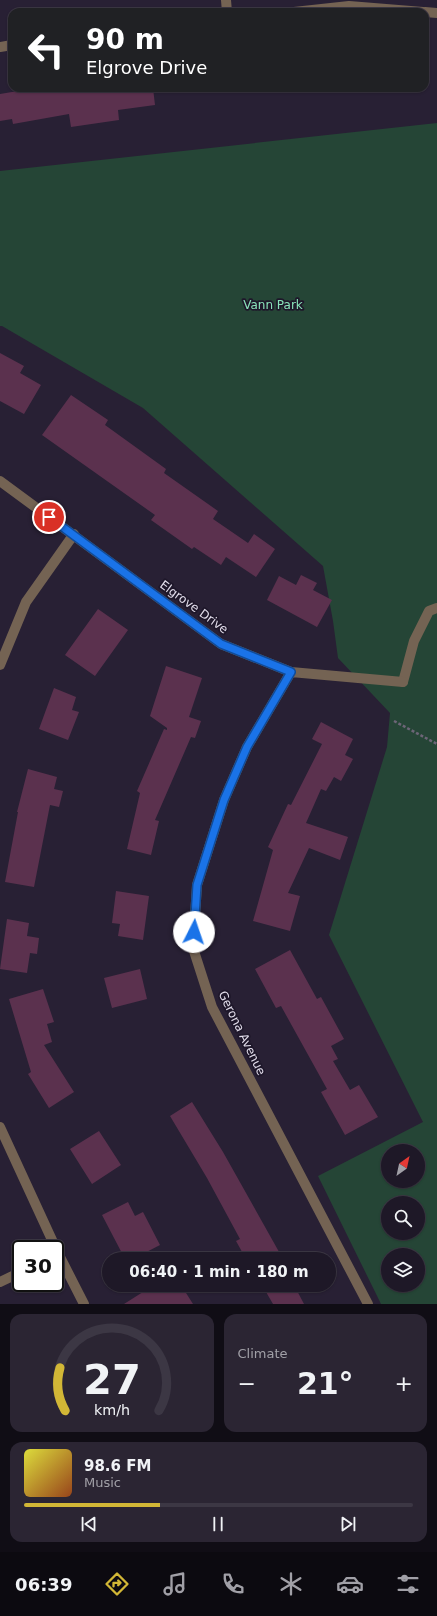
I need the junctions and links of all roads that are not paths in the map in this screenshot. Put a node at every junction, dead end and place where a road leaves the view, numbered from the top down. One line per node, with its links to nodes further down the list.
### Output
1 (331, 8): 2 (street)
2 (374, 8)
3 (0, 481): 4 (street, Elgrove Drive)
4 (74, 534): 6 (street); 7 (street, Elgrove Drive)
5 (437, 608): 7 (street, Elgrove Drive)
6 (0, 665)
7 (291, 672): 14 (street, Gerona Avenue)
8 (0, 1127): 9 (street)
9 (50, 1240)
10 (64, 1268): 13 (street)
11 (12, 1276): 12 (street)
12 (0, 1282)
13 (84, 1304)
14 (368, 1304)

